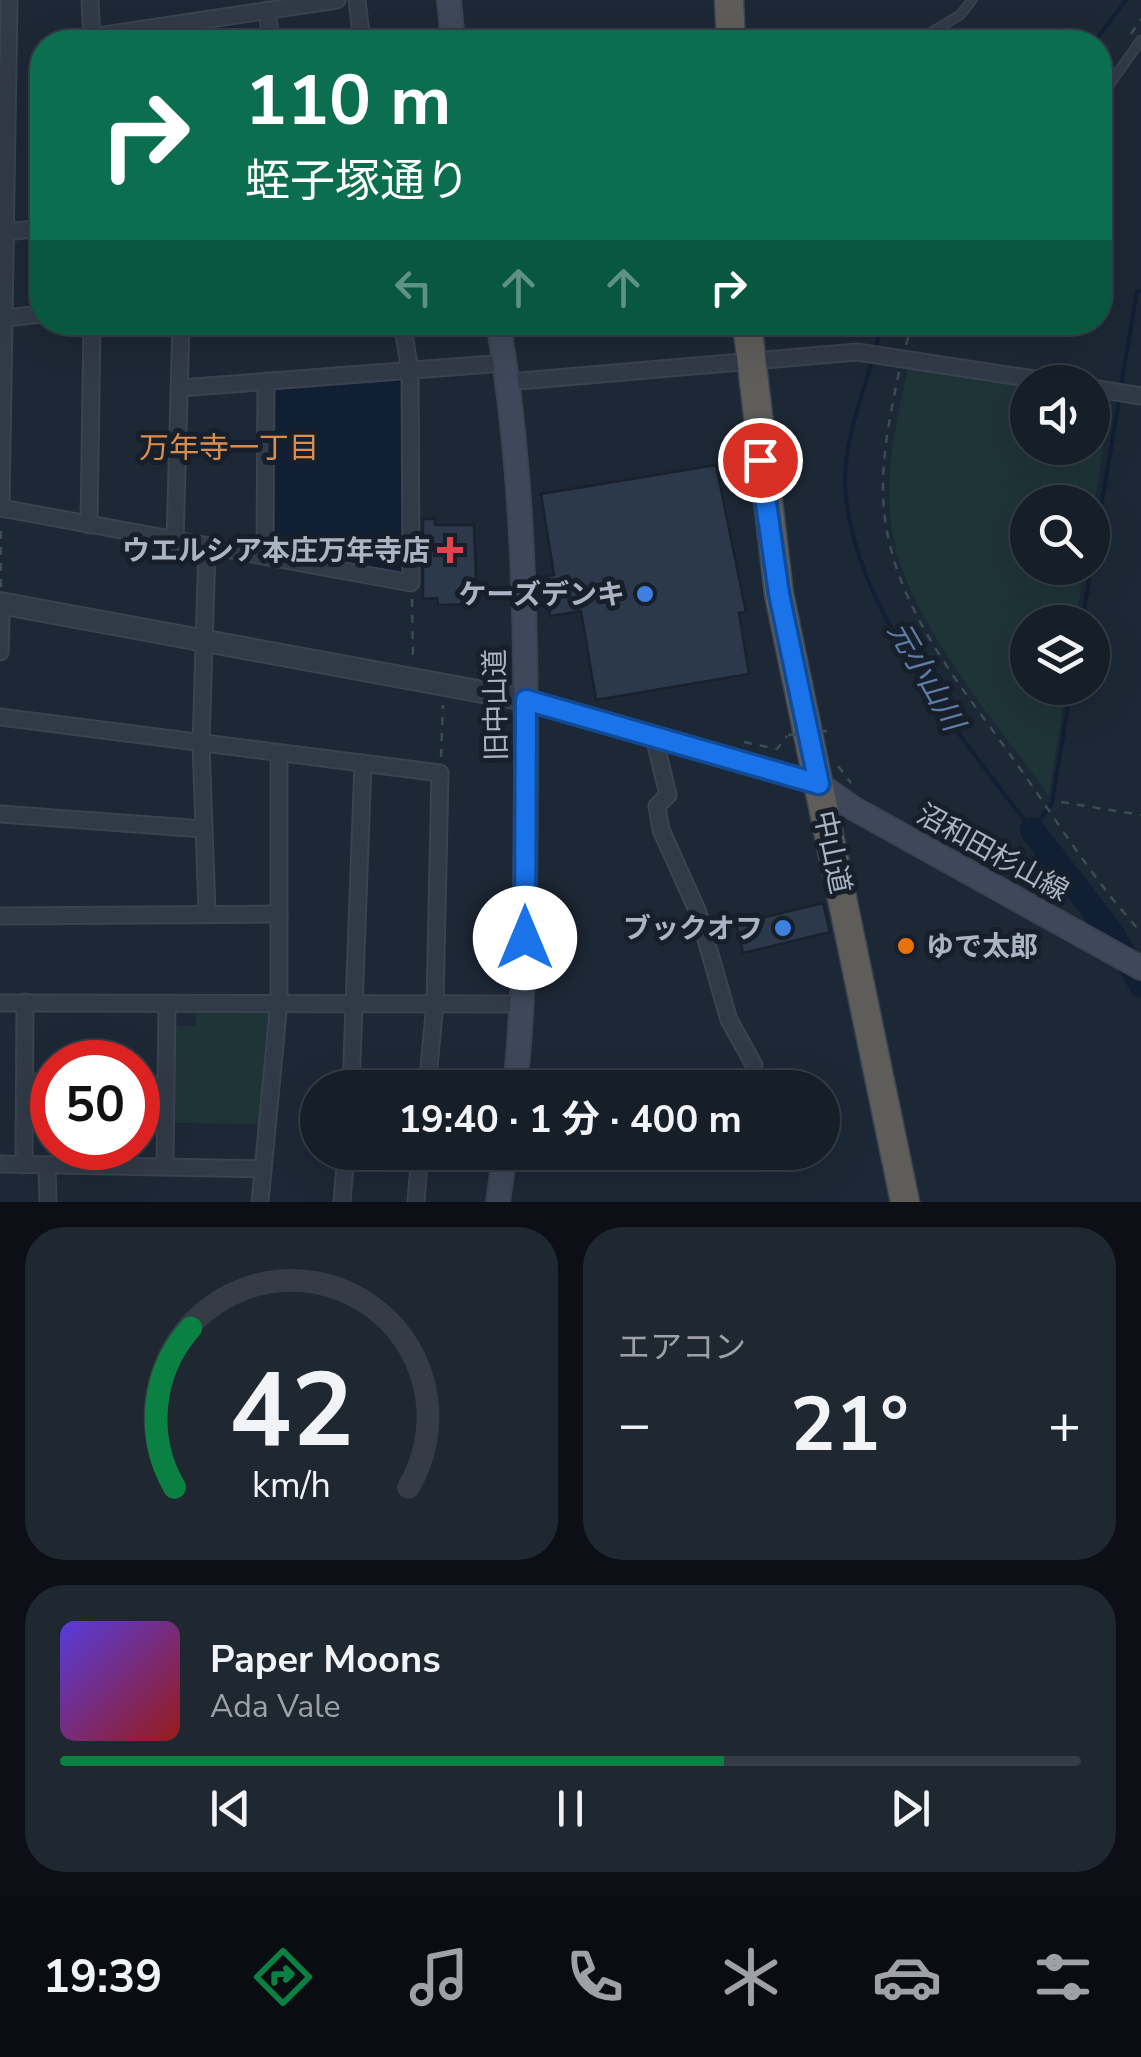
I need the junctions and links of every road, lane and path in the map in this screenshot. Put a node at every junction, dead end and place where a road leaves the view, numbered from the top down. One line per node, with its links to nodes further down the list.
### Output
1 (9, 0): 21 (street)
2 (90, 0): 10 (street)
3 (338, 0): 8 (street)
4 (357, 0): 14 (street)
5 (449, 0): 15 (main road)
6 (728, 0): 16 (highway)
7 (972, 0): 17 (lane)
8 (267, 10): 9 (street); 13 (street)
9 (176, 25): 11 (street); 12 (street)
10 (91, 30)
11 (148, 30)
12 (177, 30)
13 (270, 30)
14 (361, 30)
15 (453, 30)
16 (730, 30)
17 (936, 30)
18 (1141, 40): 19 (lane)
19 (1112, 82)
20 (30, 229): 21 (street)
21 (6, 232): 22 (street)
22 (3, 274): 24 (street)
23 (30, 315): 24 (street)
24 (5, 318): 40 (street)
25 (92, 335): 41 (street)
26 (181, 335): 37 (street)
27 (404, 335): 33 (street)
28 (500, 335): 34 (main road, 旧中山道)
29 (748, 335): 32 (highway, 中山道)
30 (907, 335): 31 (path)
31 (898, 357): 32 (street); 35 (street); 70 (path)
32 (749, 361): 34 (street); 62 (highway, 中山道)
33 (410, 371): 34 (street); 36 (street); 45 (street)
34 (507, 373): 53 (main road, 旧中山道)
35 (1010, 375)
36 (266, 381): 37 (street); 44 (street)
37 (180, 388): 42 (street)
38 (1110, 391): 39 (street)
39 (1141, 396)
40 (2, 508): 41 (street); 46 (path)
41 (89, 524): 42 (street)
42 (175, 542): 43 (street)
43 (207, 548): 44 (street); 49 (street)
44 (265, 556): 45 (street)
45 (411, 582): 51 (path)
46 (1, 588)
47 (0, 604): 49 (street)
48 (1, 618): 50 (street)
49 (206, 639): 53 (street); 57 (street)
50 (0, 652)
51 (413, 662)
52 (443, 698): 61 (path)
53 (526, 700): 56 (street); 78 (main road, 旧中山道)
54 (0, 717): 57 (street)
55 (827, 732): 58 (path, bridge)
56 (654, 737): 62 (street); 79 (street)
57 (201, 744): 59 (street); 66 (street)
58 (741, 744)
59 (279, 754): 60 (street); 68 (street)
60 (364, 763): 61 (street); 76 (street)
61 (440, 773): 77 (street)
62 (819, 784): 71 (main road, 沼和田杉山線); 102 (highway, 中山道)
63 (1061, 802): 65 (path)
64 (0, 814): 66 (street)
65 (1141, 815)
66 (204, 829): 67 (street)
67 (207, 912): 68 (street); 69 (street)
68 (279, 914): 74 (street)
69 (0, 916)
70 (1141, 932)
71 (1141, 968)
72 (0, 1002): 73 (street)
73 (26, 1002): 75 (street); 83 (street)
74 (279, 1002): 75 (street); 76 (street); 92 (street)
75 (167, 1003): 86 (street)
76 (357, 1003): 77 (street); 80 (street)
77 (434, 1003): 78 (street); 81 (street)
78 (524, 1004): 82 (main road, 旧中山道)
79 (754, 1065)
80 (352, 1070)
81 (428, 1070)
82 (517, 1070)
83 (26, 1082): 84 (street); 88 (street)
84 (30, 1082)
85 (160, 1085): 86 (street)
86 (165, 1085): 91 (street)
87 (0, 1164): 88 (street)
88 (24, 1165): 89 (street)
89 (30, 1165)
90 (160, 1166): 91 (street)
91 (165, 1166): 92 (street)
92 (263, 1169): 98 (street)
93 (47, 1170): 97 (street)
94 (345, 1170): 99 (street)
95 (419, 1170): 100 (street)
96 (503, 1170): 101 (main road)
97 (48, 1202)
98 (260, 1202)
99 (342, 1202)
100 (416, 1202)
101 (498, 1202)
102 (906, 1202)

